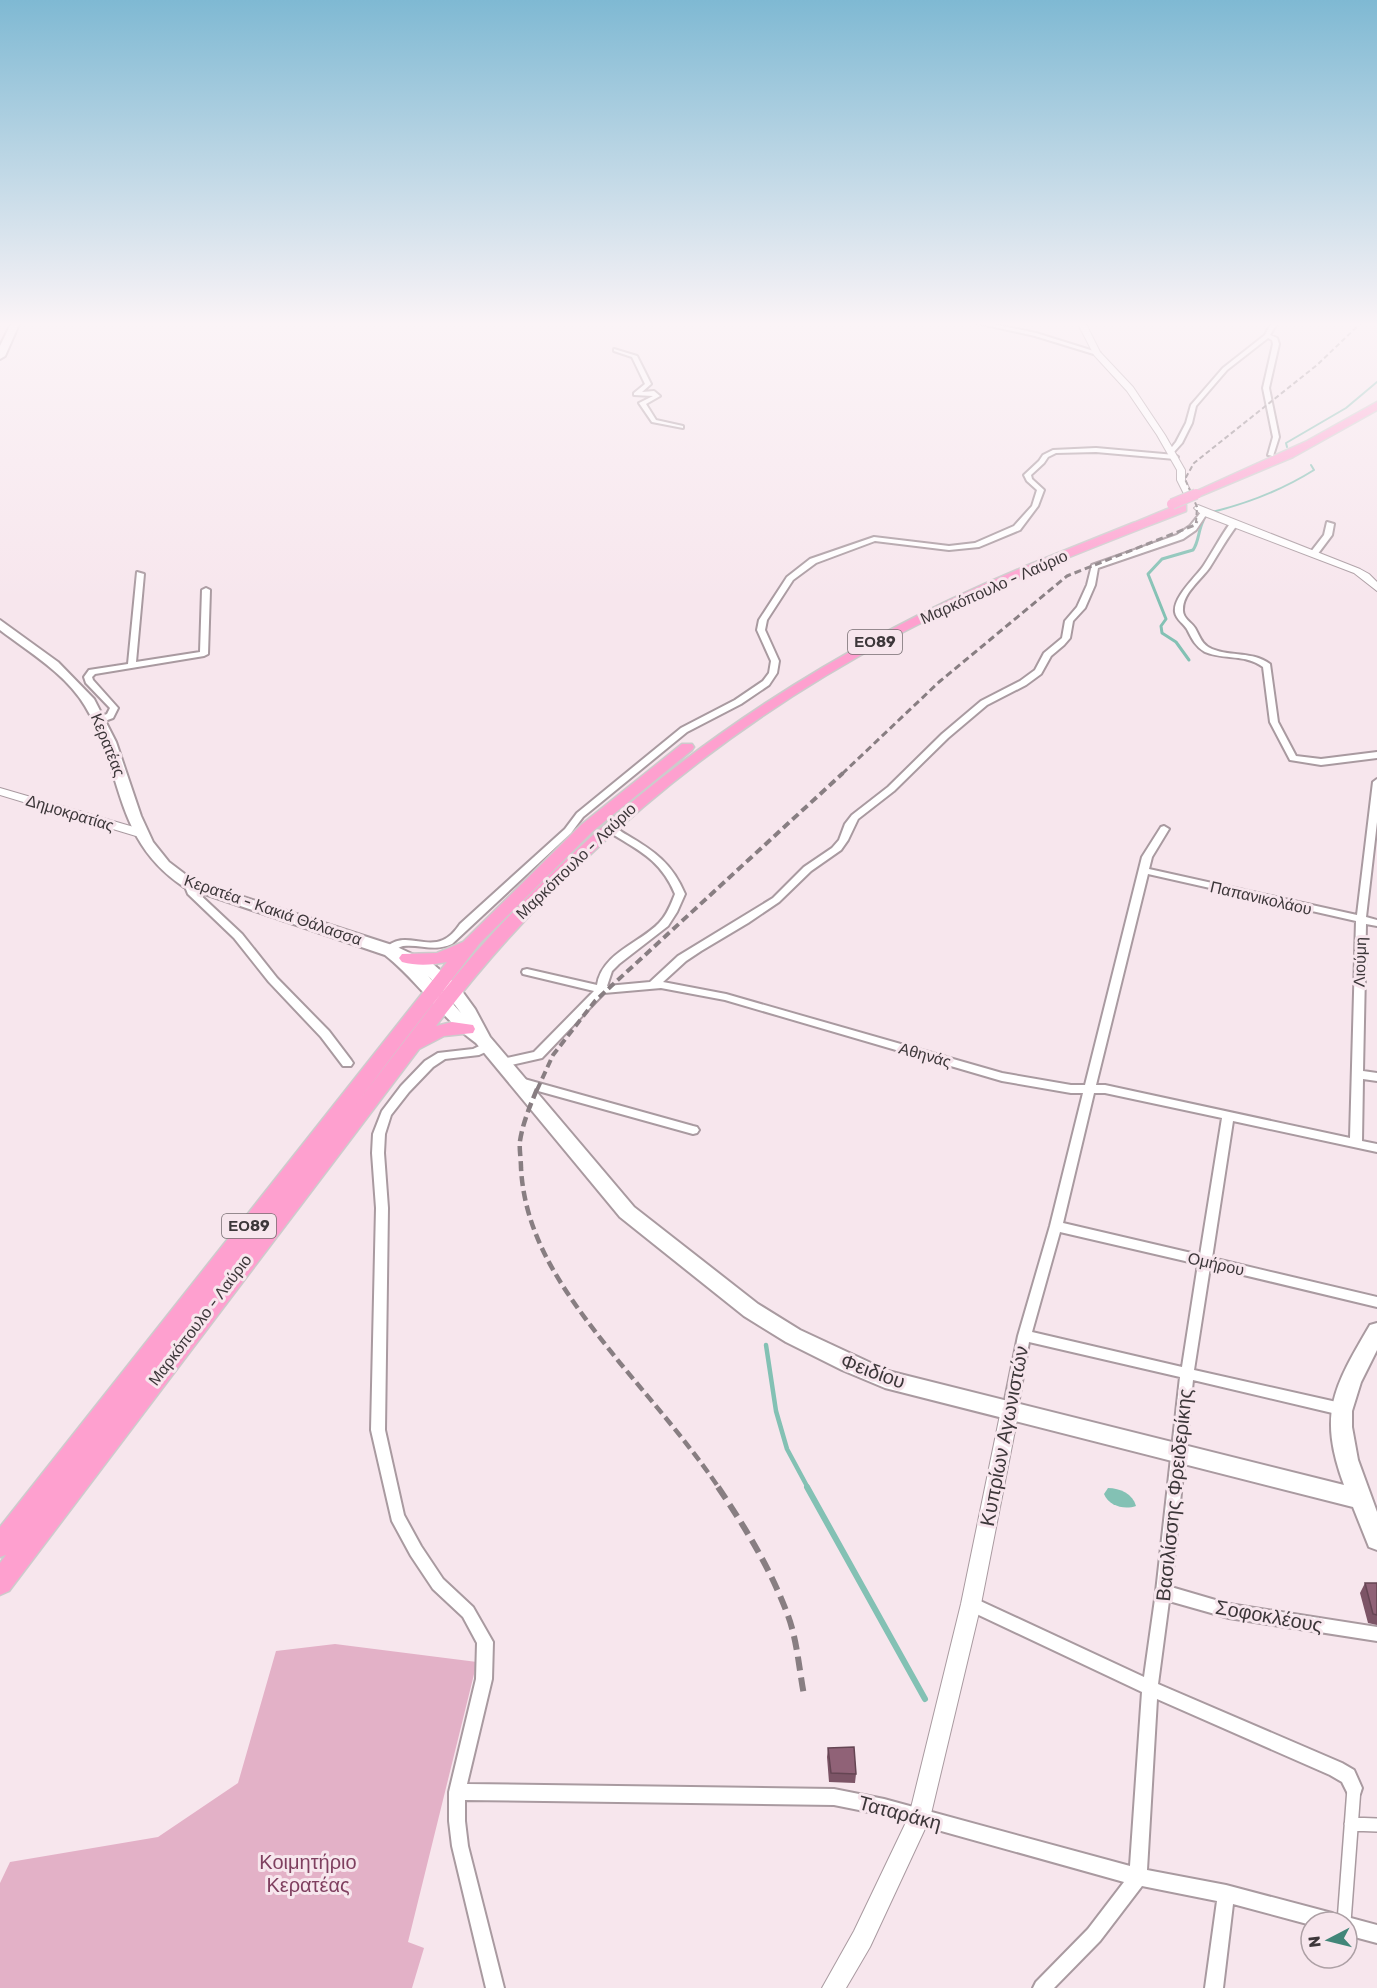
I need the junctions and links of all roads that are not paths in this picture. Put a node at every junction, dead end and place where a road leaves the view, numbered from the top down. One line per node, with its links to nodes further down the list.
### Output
1 (650, 415): 7 (street)
2 (1147, 415): 9 (street)
3 (1191, 415): 9 (street)
4 (1271, 415): 8 (street)
5 (1361, 415): 10 (highway, Μαρκόπουλο - Λαύριο / ΕΟ89)
6 (1377, 415): 10 (highway, Μαρκόπουλο - Λαύριο / ΕΟ89)
7 (681, 427)
8 (1271, 454)
9 (1173, 455): 10 (street); 31 (street)
10 (1192, 503): 11 (street); 23 (highway, Μαρκόπουλο - Λαύριο / ΕΟ89); 30 (highway, Μαρκόπουλο - Λαύριο / ΕΟ89); 34 (street)
11 (1234, 524): 13 (street); 20 (street)
12 (1330, 524): 13 (street)
13 (1314, 553): 15 (street)
14 (140, 574): 18 (street)
15 (1377, 588)
16 (206, 590): 18 (street)
17 (0, 624): 19 (main road, Κερατέας)
18 (132, 665): 19 (street)
19 (99, 720): 25 (main road, Κερατέας)
20 (1377, 755)
21 (1377, 782): 28 (street, Λιούμη)
22 (0, 791): 25 (street, Δημοκρατίας)
23 (609, 828): 35 (street); 36 (highway, Μαρκόπουλο - Λαύριο / ΕΟ89)
24 (1164, 829): 26 (street, Κυπρίων Αγωνιστών)
25 (140, 833): 27 (main road, Κερατέα - Κακιά Θάλασσα)
26 (1145, 872): 28 (street, Παπανικολάου); 44 (street, Κυπρίων Αγωνιστών)
27 (189, 884): 31 (main road, Κερατέα - Κακιά Θάλασσα); 39 (street)
28 (1361, 920): 29 (street, Παπανικολάου); 41 (street, Λιούμη)
29 (1377, 923)
30 (474, 939): 32 (highway); 36 (highway, Μαρκόπουλο - Λαύριο / ΕΟ89)
31 (389, 950): 32 (main road, Κερατέα - Κακιά Θάλασσα); 36 (main road, Κερατέα - Κακιά Θάλασσα)
32 (408, 958): 36 (main road, Κερατέα - Κακιά Θάλασσα)
33 (527, 972): 35 (street, Αθηνάς)
34 (654, 985): 35 (street, Αθηνάς); 44 (street, Αθηνάς)
35 (601, 990): 40 (street)
36 (442, 991): 37 (main road); 38 (highway, Μαρκόπουλο - Λαύριο / ΕΟ89); 60 (highway, Μαρκόπουλο - Λαύριο / ΕΟ89)
37 (479, 1038): 38 (highway); 40 (main road, Φειδίου); 67 (street)
38 (404, 1054): 61 (highway, Μαρκόπουλο - Λαύριο / ΕΟ89)
39 (347, 1063)
40 (502, 1063): 43 (main road, Φειδίου)
41 (1357, 1074): 42 (street); 47 (street, Λιούμη)
42 (1377, 1077)
43 (517, 1081): 46 (street); 56 (main road, Φειδίου)
44 (1091, 1088): 45 (street, Αθηνάς); 49 (street, Κυπρίων Αγωνιστών)
45 (1228, 1115): 47 (street, Αθηνάς); 50 (street, Βασιλίσσης Φρειδερίκης)
46 (693, 1130)
47 (1356, 1144): 48 (street, Αθηνάς)
48 (1377, 1148)
49 (1056, 1226): 50 (street, Ομήρου); 53 (street, Κυπρίων Αγωνιστών)
50 (1204, 1261): 51 (street, Ομήρου); 54 (street, Βασιλίσσης Φρειδερίκης)
51 (1377, 1302)
52 (1377, 1331): 55 (main road)
53 (1024, 1336): 54 (street); 56 (street, Κυπρίων Αγωνιστών)
54 (1187, 1374): 55 (street); 57 (street, Βασιλίσσης Φρειδερίκης)
55 (1341, 1409): 58 (main road)
56 (1010, 1410): 57 (main road, Φειδίου); 63 (street, Κυπρίων Αγωνιστών)
57 (1178, 1455): 58 (main road, Φειδίου); 62 (street, Βασιλίσσης Φρειδερίκης)
58 (1369, 1502): 59 (main road)
59 (1377, 1540)
60 (0, 1546)
61 (0, 1583)
62 (1163, 1592): 64 (street, Σοφοκλέους); 65 (street, Βασιλίσσης Φρειδερίκης)
63 (971, 1604): 65 (street); 68 (street, Κυπρίων Αγωνιστών)
64 (1377, 1634)
65 (1150, 1688): 66 (street); 71 (street, Βασιλίσσης Φρειδερίκης)
66 (1354, 1788): 69 (street)
67 (457, 1792): 68 (street, Ταταράκη); 77 (street)
68 (919, 1818): 71 (street, Ταταράκη); 78 (street, Κυπρίων Αγωνιστών)
69 (1350, 1824): 70 (street); 73 (street)
70 (1377, 1825)
71 (1138, 1877): 72 (street, Ταταράκη); 79 (street)
72 (1226, 1894): 74 (street, Ταταράκη); 80 (street)
73 (1345, 1910)
74 (1299, 1913)
75 (1359, 1929): 76 (street)
76 (1377, 1934)
77 (495, 1988)
78 (833, 1988)
79 (1042, 1988)
80 (1214, 1988)

